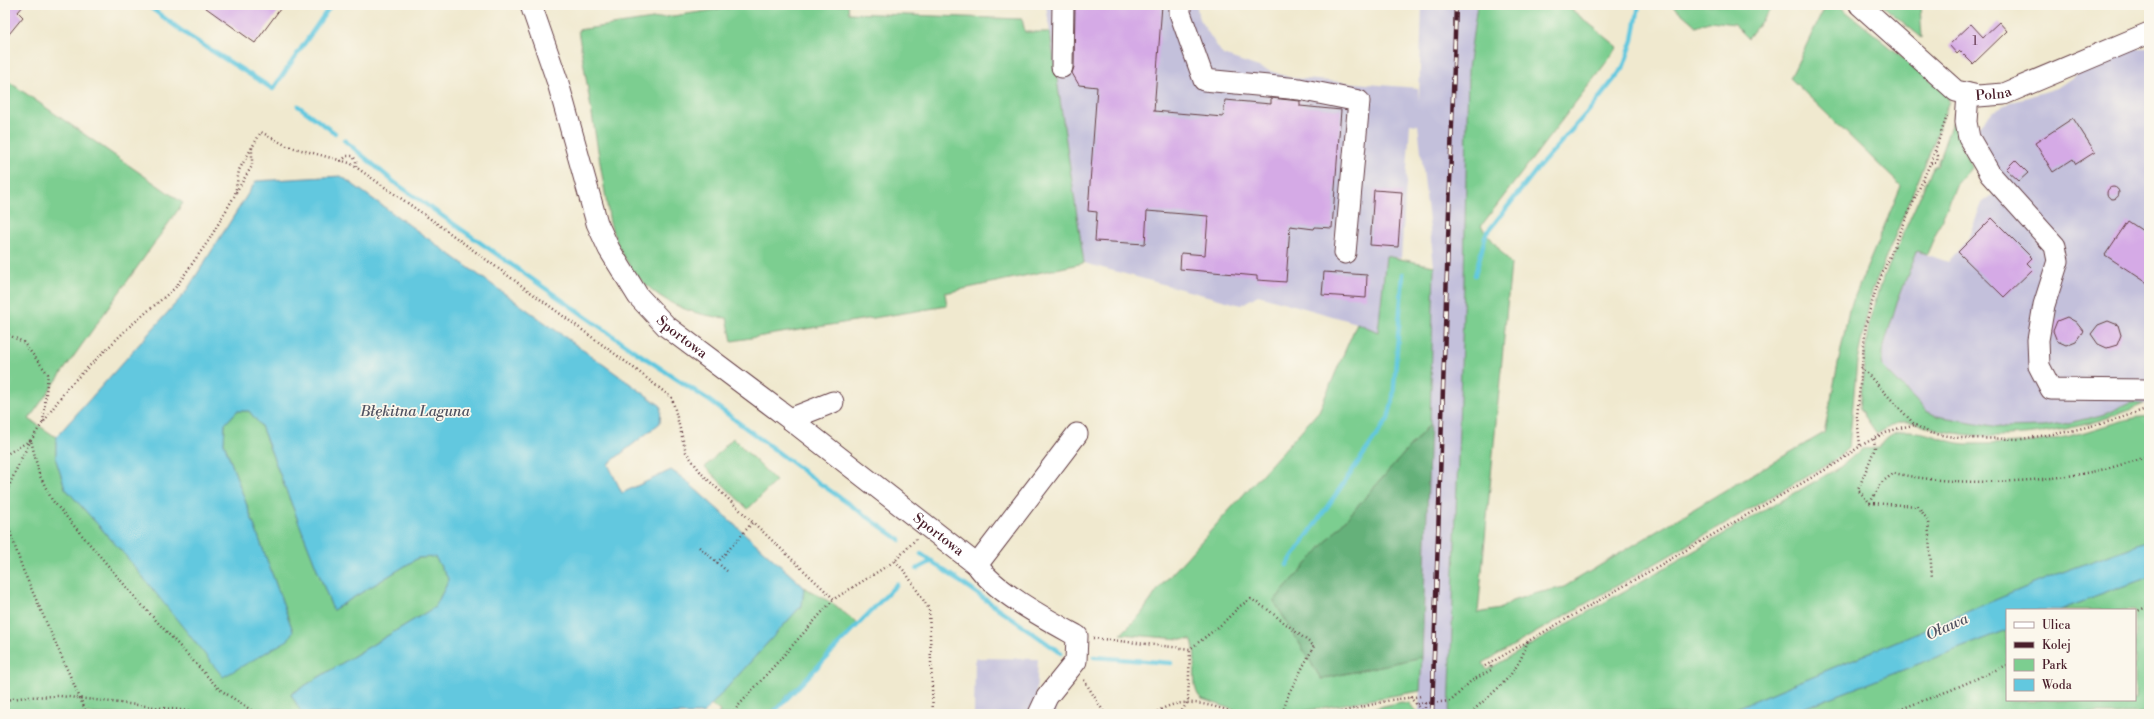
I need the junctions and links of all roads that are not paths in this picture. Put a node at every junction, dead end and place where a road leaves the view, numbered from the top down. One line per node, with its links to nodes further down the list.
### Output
1 (531, 5): 11 (street, Sportowa)
2 (1063, 5): 6 (street)
3 (1180, 5): 8 (street)
4 (1860, 5): 7 (street, Polna)
5 (2149, 33): 7 (street, Polna)
6 (1062, 67)
7 (1962, 92): 9 (street)
8 (1345, 253)
9 (2149, 390)
10 (833, 402): 11 (street)
11 (790, 419): 13 (street, Sportowa)
12 (1077, 434): 13 (street)
13 (977, 565): 14 (street, Sportowa)
14 (1039, 714)

